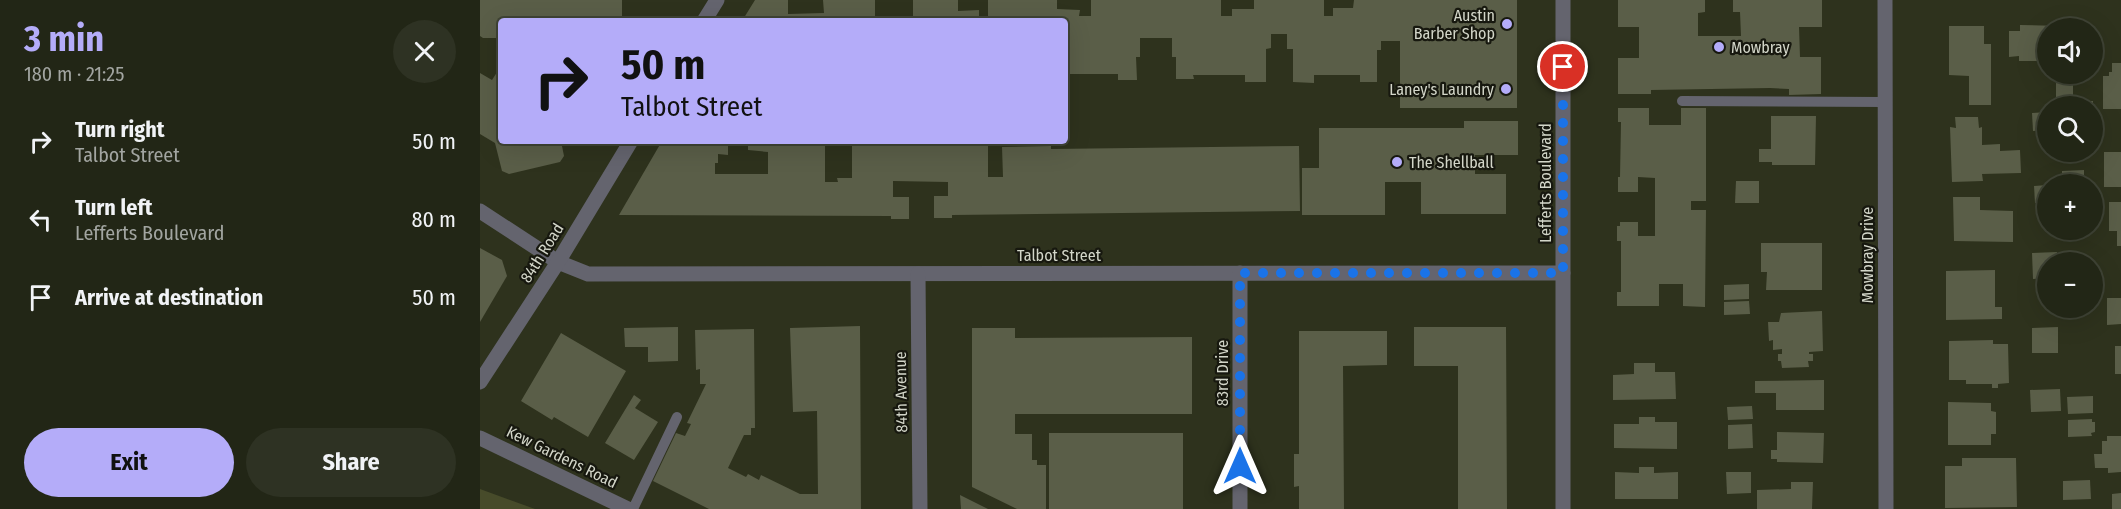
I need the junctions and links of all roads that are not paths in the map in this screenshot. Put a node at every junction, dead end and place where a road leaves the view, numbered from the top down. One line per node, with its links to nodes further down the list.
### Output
1 (717, 0): 4 (street)
2 (1563, 0): 11 (street, Lefferts Boulevard)
3 (1885, 0): 6 (street, Mowbray Drive)
4 (706, 18)
5 (1682, 101): 6 (lane)
6 (1885, 102): 21 (street, Mowbray Drive)
7 (629, 144): 9 (street, 84th Road)
8 (480, 211): 9 (street, Talbot Street)
9 (558, 262): 12 (street, Talbot Street); 13 (street, 84th Road)
10 (1240, 273): 11 (street, Talbot Street); 12 (street, Talbot Street); 19 (street, 83rd Drive)
11 (1563, 273): 20 (street, Lefferts Boulevard)
12 (918, 274): 18 (street, 84th Avenue)
13 (480, 382)
14 (677, 417): 17 (lane)
15 (480, 438): 16 (street, Kew Gardens Road)
16 (628, 509)
17 (633, 509)
18 (920, 509)
19 (1240, 509)
20 (1563, 509)
21 (1886, 509)

